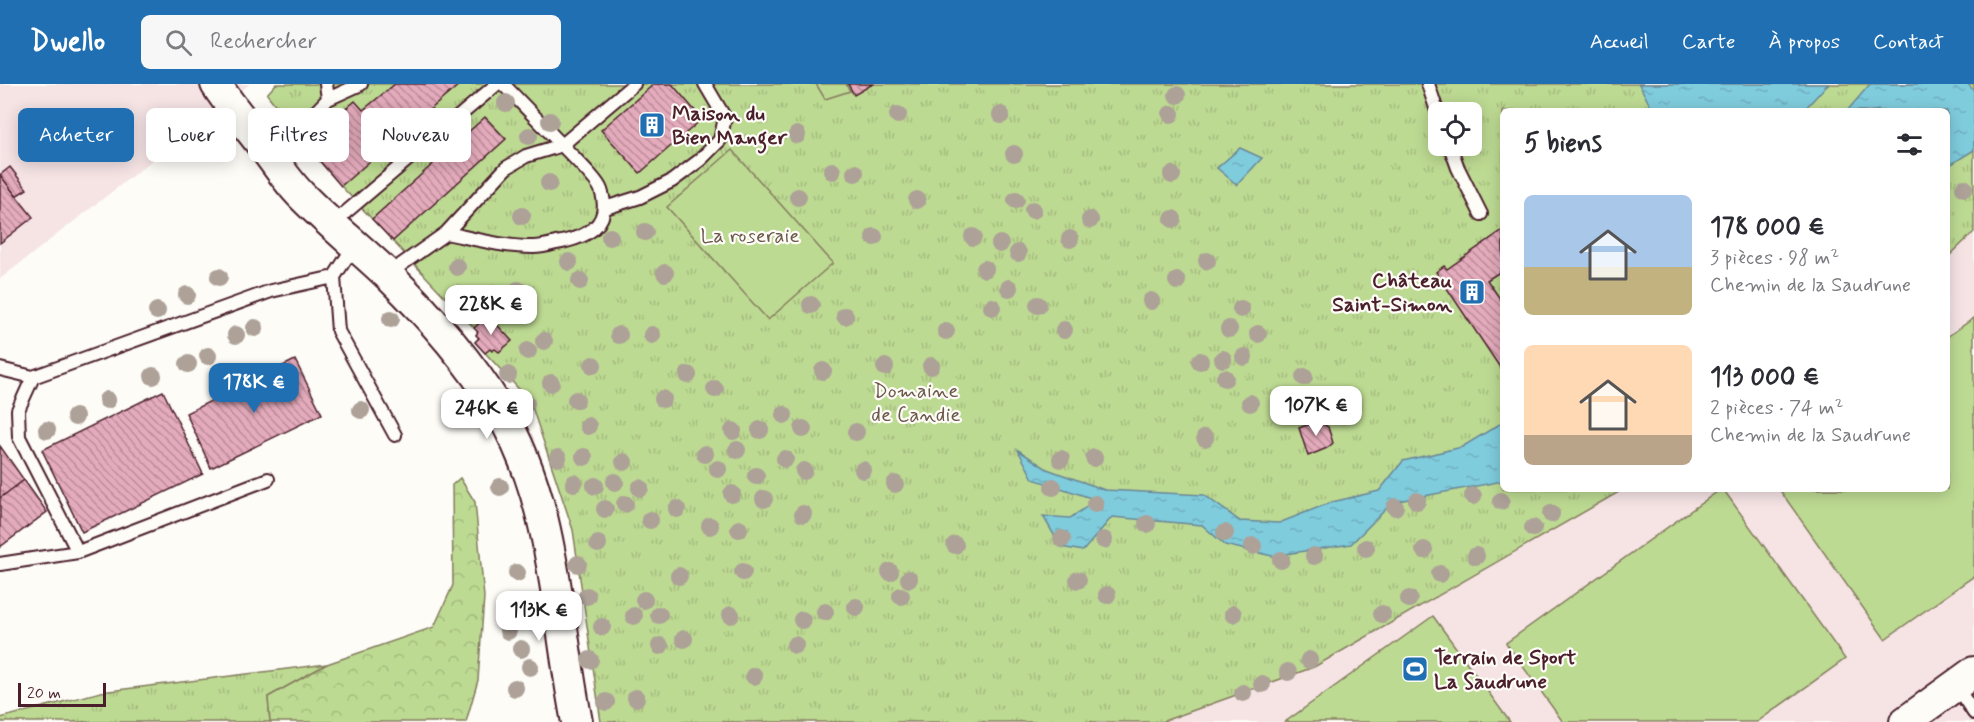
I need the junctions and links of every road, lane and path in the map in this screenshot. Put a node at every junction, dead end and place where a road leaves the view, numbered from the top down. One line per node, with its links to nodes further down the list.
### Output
1 (216, 84): 12 (street)
2 (326, 84): 9 (lane)
3 (361, 84): 9 (lane)
4 (497, 84): 18 (lane)
5 (503, 84): 13 (lane)
6 (634, 84): 13 (lane)
7 (705, 84): 16 (lane)
8 (1428, 84): 10 (lane)
9 (328, 99): 11 (lane)
10 (1434, 102)
11 (319, 108)
12 (248, 126)
13 (562, 145): 16 (lane); 19 (lane)
14 (1454, 156): 17 (lane)
15 (276, 162): 18 (street)
16 (605, 208): 19 (lane)
17 (1480, 214)
18 (331, 225): 20 (street)
19 (446, 233): 21 (lane)
20 (354, 246): 21 (street); 22 (lane)
21 (387, 274): 31 (street)
22 (334, 277): 24 (lane); 25 (lane)
23 (0, 369): 24 (lane)
24 (33, 377): 27 (lane)
25 (395, 435)
26 (268, 479): 27 (lane)
27 (78, 552): 28 (lane)
28 (0, 564)
29 (1965, 679): 30 (lane); 32 (street)
30 (1974, 713)
31 (577, 722)
32 (1905, 722)

